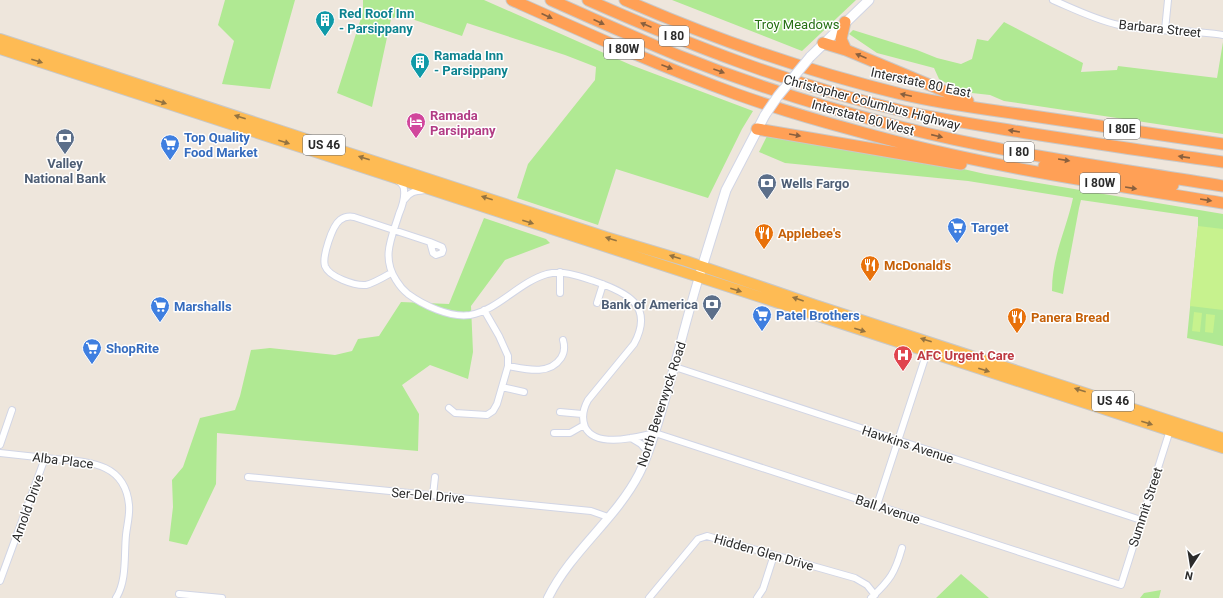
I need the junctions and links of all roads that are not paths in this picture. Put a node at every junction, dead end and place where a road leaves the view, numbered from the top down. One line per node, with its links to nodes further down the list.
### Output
1 (512, 0): 16 (highway, Interstate 80 West / I 80W, one-way to 16)
2 (551, 0): 22 (highway, Christopher Columbus Highway / I 80, one-way to 22)
3 (588, 0): 19 (highway, Christopher Columbus Highway / I 80, one-way to 3)
4 (625, 0): 15 (highway, Interstate 80 East / I 80E, one-way to 4)
5 (868, 0): 8 (main road)
6 (1053, 0): 9 (street, Barbara Street)
7 (1168, 0): 9 (street)
8 (845, 22): 12 (main road); 14 (highway)
9 (1166, 30): 10 (street, Barbara Street)
10 (1223, 35)
11 (0, 39): 29 (highway, US 46, one-way to 11)
12 (824, 43): 14 (highway); 17 (main road, bridge)
13 (0, 50): 21 (highway, US 46, one-way to 21)
14 (846, 50): 15 (highway, one-way to 14)
15 (1000, 111): 18 (highway, Interstate 80 East / I 80E)
16 (806, 116): 20 (highway, Interstate 80 West / I 80W); 24 (highway)
17 (757, 129): 20 (highway, one-way to 20); 29 (main road)
18 (1223, 144)
19 (1223, 162)
20 (1010, 167): 26 (highway, Interstate 80 West / I 80W, one-way to 26)
21 (395, 178): 23 (highway, US 46); 25 (street)
22 (1223, 186)
23 (430, 190): 25 (street); 32 (highway, US 46, one-way to 32)
24 (1223, 192)
25 (403, 201): 27 (street)
26 (1223, 202)
27 (394, 230): 28 (street); 31 (street); 31 (street)
28 (430, 242)
29 (702, 266): 32 (main road); 52 (highway, US 46, one-way to 29)
30 (560, 272): 33 (street); 34 (street); 36 (street)
31 (391, 273): 36 (street)
32 (699, 278): 38 (highway, US 46, one-way to 38); 40 (street, North Beverwyck Road)
33 (603, 284): 35 (street); 46 (street)
34 (560, 293)
35 (597, 303)
36 (484, 310): 39 (street)
37 (563, 340): 39 (street)
38 (928, 352): 48 (highway, US 46, one-way to 48); 53 (street)
39 (508, 366): 41 (street)
40 (675, 368): 50 (street, North Beverwyck Road); 53 (street, Hawkins Avenue)
41 (502, 387): 42 (street); 43 (street)
42 (524, 392)
43 (449, 408)
44 (12, 410): 54 (street)
45 (560, 412): 46 (street)
46 (582, 414): 47 (street)
47 (584, 425): 49 (street); 51 (street)
48 (1170, 430): 55 (highway, US 46); 64 (street, Summit Street)
49 (554, 433)
50 (655, 433): 51 (street); 56 (street, North Beverwyck Road); 62 (street, Ball Avenue)
51 (631, 438): 56 (street)
52 (1223, 438)
53 (898, 440): 62 (street); 64 (street, Hawkins Avenue)
54 (0, 444)
55 (1223, 448)
56 (648, 452): 63 (street, North Beverwyck Road)
57 (0, 453): 58 (street, Alba Place)
58 (45, 458): 67 (street, Arnold Drive); 71 (street, Alba Place)
59 (248, 477): 61 (street, Ser-Del Drive)
60 (435, 477): 61 (street)
61 (433, 495): 63 (street, Ser-Del Drive)
62 (877, 505): 68 (street, Ball Avenue)
63 (608, 517): 73 (street, North Beverwyck Road)
64 (1142, 520): 68 (street, Summit Street)
65 (902, 548): 70 (street)
66 (774, 555): 70 (street, Hidden Glen Drive); 74 (street, Hidden Glen Drive); 75 (street)
67 (0, 581)
68 (1121, 585)
69 (179, 594): 72 (street)
70 (873, 596)
71 (116, 598)
72 (222, 598)
73 (548, 598)
74 (649, 598)
75 (757, 598)

